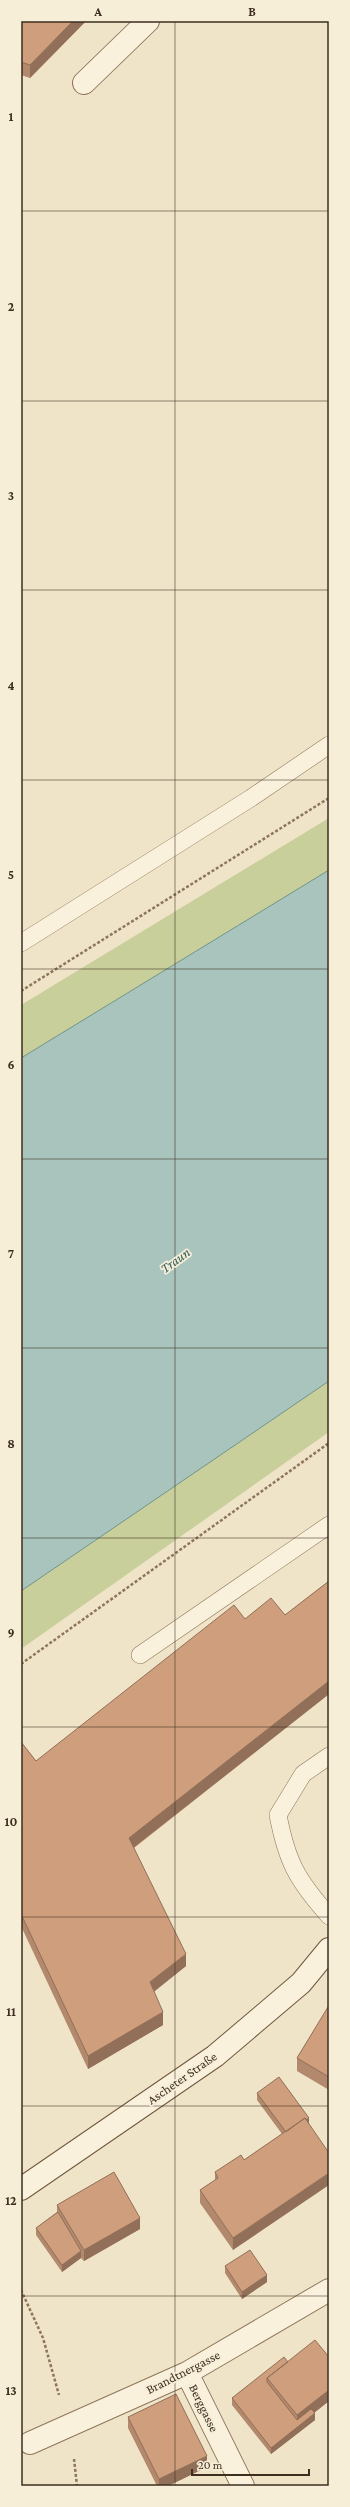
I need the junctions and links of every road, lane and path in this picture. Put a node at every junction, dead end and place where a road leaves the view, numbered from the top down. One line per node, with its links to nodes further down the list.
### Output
1 (148, 21): 2 (street)
2 (84, 83)
3 (329, 745): 5 (lane)
4 (329, 798): 6 (path)
5 (21, 943)
6 (21, 991)
7 (329, 1443): 10 (path)
8 (329, 1525): 9 (lane)
9 (140, 1655)
10 (21, 1664)
11 (329, 1756): 12 (lane)
12 (329, 1916)
13 (329, 1949): 14 (street, Ascheter Straße)
14 (21, 2189)
15 (21, 2290): 18 (path)
16 (329, 2290): 17 (street, Brandtnergasse)
17 (187, 2373): 18 (street, Brandtnergasse); 21 (street, Berggasse)
18 (68, 2426): 19 (street, Brandtnergasse); 20 (path)
19 (30, 2443)
20 (77, 2486)
21 (243, 2486)

